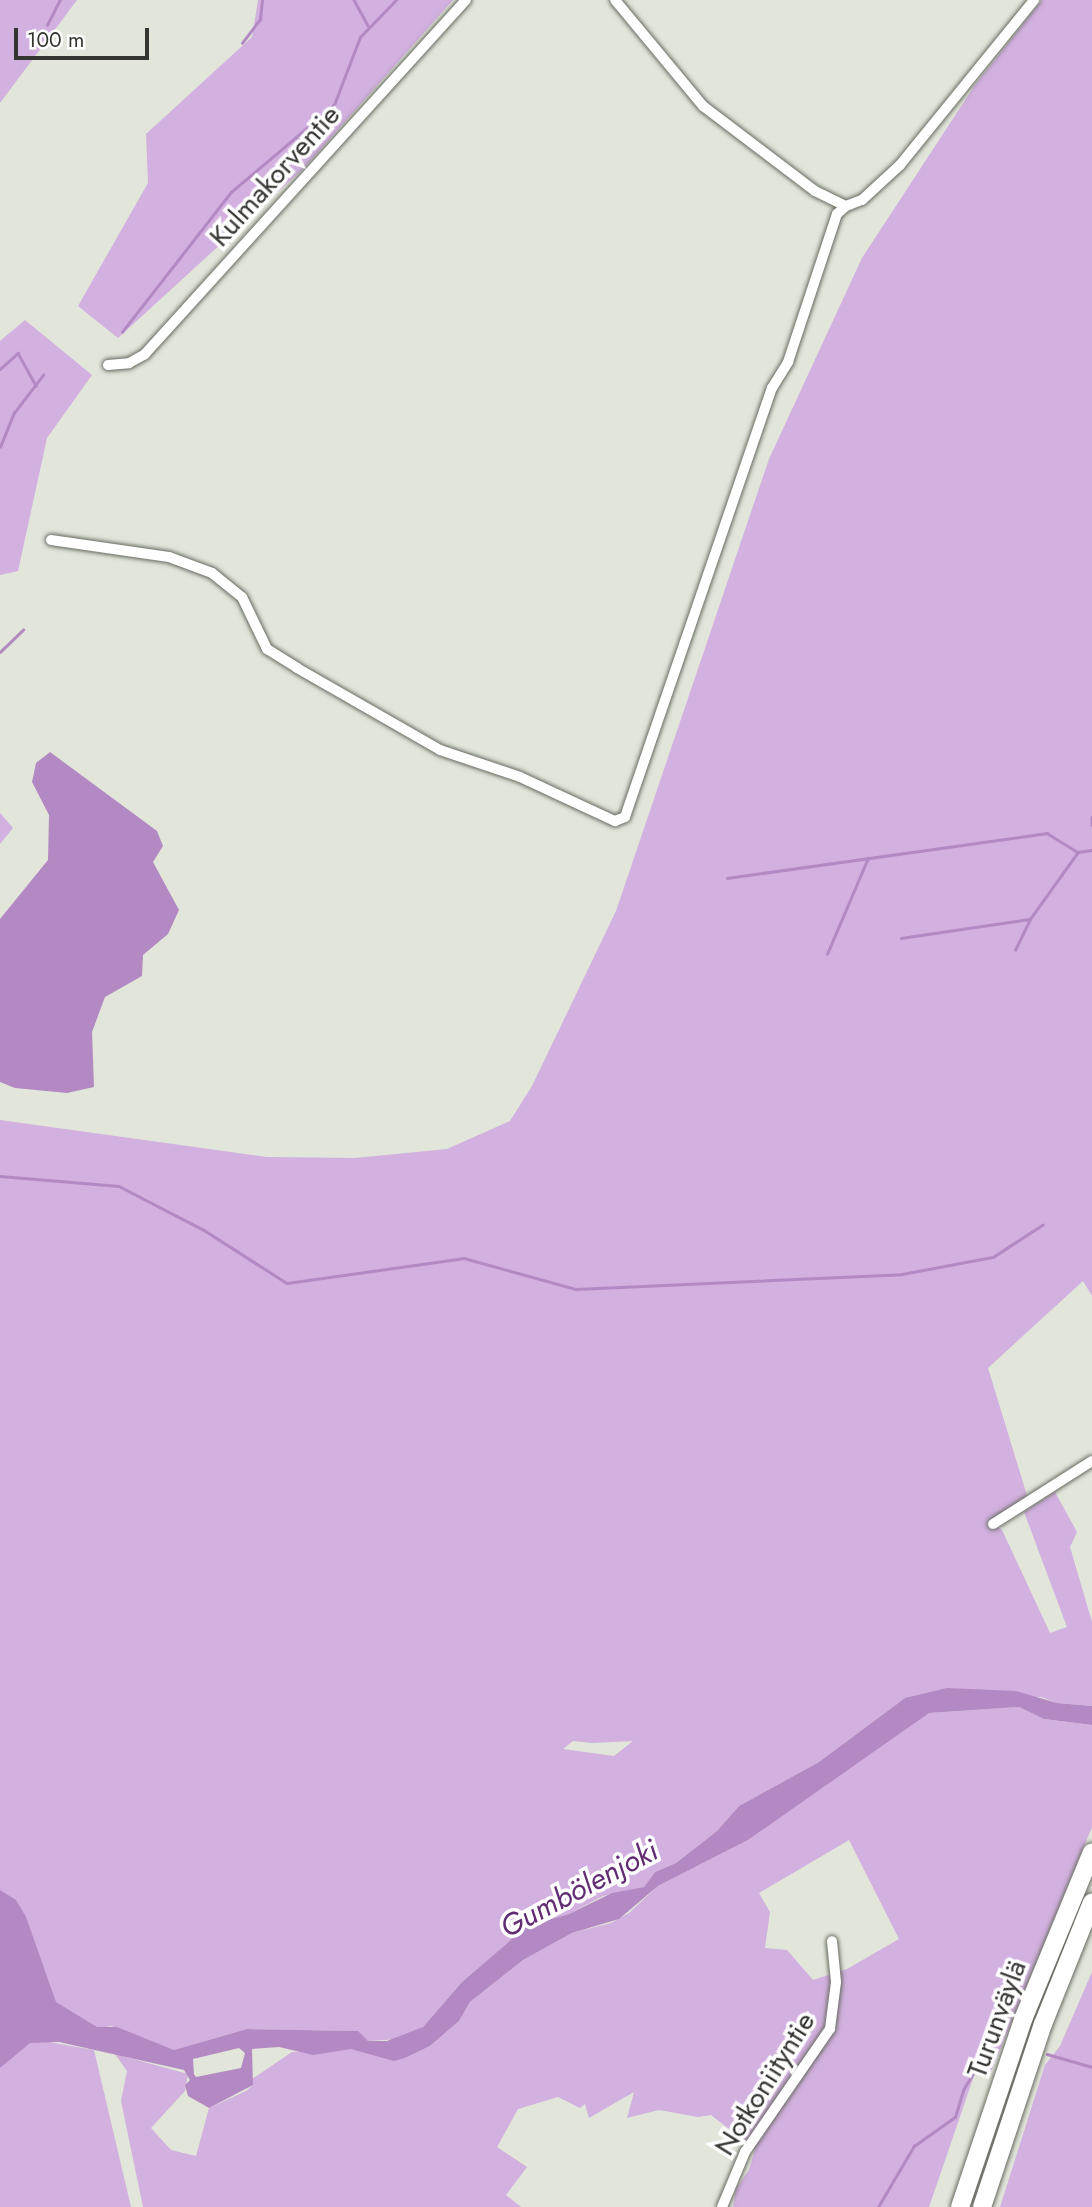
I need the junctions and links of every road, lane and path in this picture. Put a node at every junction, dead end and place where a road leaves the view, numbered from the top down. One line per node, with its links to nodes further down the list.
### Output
1 (467, 0): 5 (street, Kulmakorventie)
2 (615, 0): 4 (street)
3 (1034, 0): 4 (street)
4 (846, 206): 6 (street)
5 (108, 365)
6 (51, 540)
7 (1092, 1461): 8 (street)
8 (993, 1524)
9 (1092, 1852): 13 (highway, Turunväylä)
10 (1092, 1902): 14 (highway, Turunväylä)
11 (832, 1941): 12 (street, Notkoniityntie)
12 (722, 2207)
13 (960, 2207)
14 (982, 2207)

